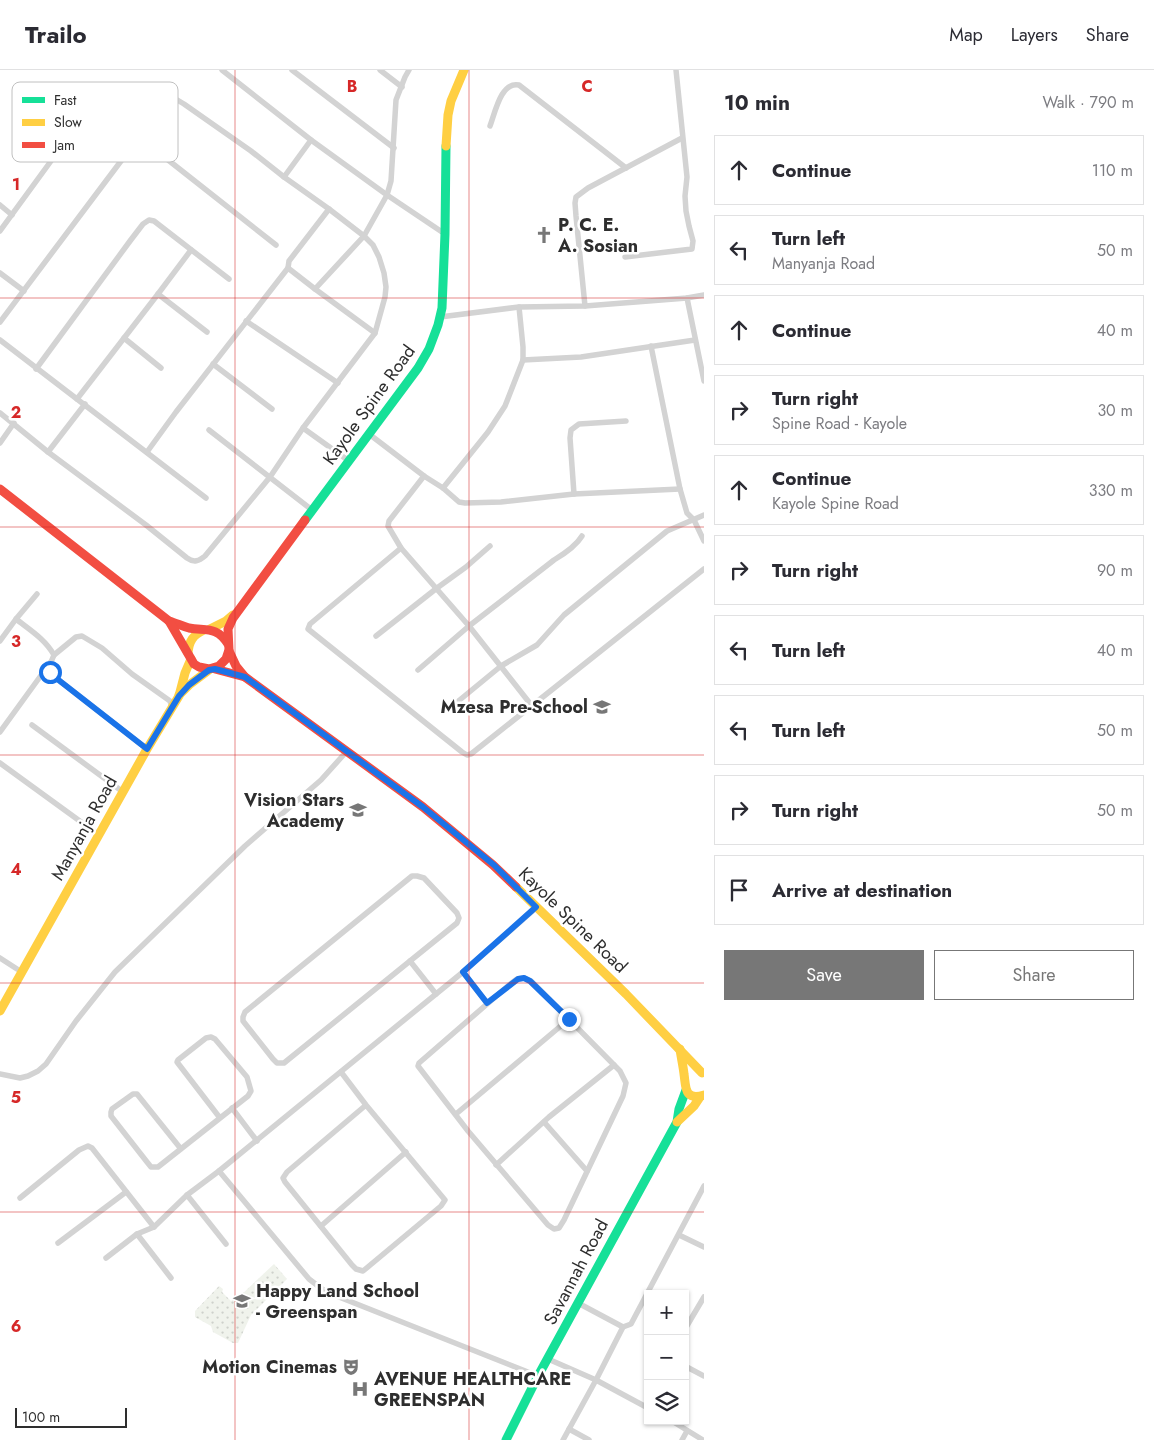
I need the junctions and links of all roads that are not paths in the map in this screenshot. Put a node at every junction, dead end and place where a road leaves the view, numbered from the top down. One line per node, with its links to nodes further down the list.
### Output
1 (222, 70): 11 (street)
2 (292, 70): 12 (street)
3 (380, 70): 7 (street)
4 (409, 70): 7 (street)
5 (464, 70): 23 (main road, Kayole Spine Road)
6 (676, 70): 10 (street)
7 (402, 87): 12 (street)
8 (178, 100): 17 (street)
9 (490, 126): 16 (street)
10 (682, 138): 16 (street); 27 (street)
11 (311, 140): 17 (street); 18 (street)
12 (394, 148): 18 (street)
13 (50, 162): 21 (street)
14 (120, 162): 32 (street)
15 (170, 162): 25 (street)
16 (626, 168): 36 (street)
17 (284, 177): 20 (street)
18 (387, 196): 23 (street); 24 (street)
19 (0, 205): 21 (street)
20 (329, 209): 24 (street); 28 (street)
21 (12, 215): 22 (street)
22 (0, 230)
23 (445, 234): 38 (main road, Kayole Spine Road)
24 (364, 236): 31 (street); 42 (street)
25 (276, 245)
26 (192, 250): 30 (street); 33 (street); 50 (street)
27 (625, 257)
28 (288, 268): 31 (street); 39 (street)
29 (0, 273): 32 (street)
30 (230, 279)
31 (315, 289): 42 (street)
32 (24, 291): 40 (street)
33 (158, 294): 41 (street); 43 (street)
34 (704, 295): 35 (street)
35 (687, 298): 36 (street); 45 (street)
36 (585, 306): 37 (street)
37 (519, 307): 38 (street); 47 (street)
38 (440, 317): 61 (main road, Kayole Spine Road)
39 (246, 321): 48 (street); 52 (street)
40 (0, 322)
41 (207, 332)
42 (375, 334): 52 (street)
43 (124, 338): 49 (street); 53 (street)
44 (0, 340): 50 (street)
45 (695, 340): 46 (street); 51 (street)
46 (652, 346): 47 (street); 70 (street)
47 (523, 360): 69 (street)
48 (213, 364): 55 (street); 64 (street)
49 (161, 368)
50 (36, 369): 53 (street)
51 (704, 381)
52 (338, 383): 59 (street)
53 (77, 399): 54 (street)
54 (84, 404): 63 (street); 64 (street)
55 (272, 409)
56 (0, 413): 58 (street)
57 (626, 421): 71 (street)
58 (14, 423): 62 (street); 63 (street)
59 (303, 428): 65 (street); 67 (street)
60 (209, 430): 67 (street)
61 (369, 434): 65 (main road, Kayole Spine Road); 66 (street)
62 (0, 443)
63 (48, 452): 67 (street)
64 (147, 452): 72 (street)
65 (349, 461): 73 (main road, Kayole Spine Road)
66 (424, 476): 69 (street); 79 (street)
67 (270, 477): 73 (street)
68 (0, 488): 85 (main road)
69 (443, 488): 71 (street)
70 (680, 489): 71 (street); 75 (street)
71 (574, 494)
72 (206, 498)
73 (312, 510): 83 (main road, Kayole Spine Road)
74 (704, 515): 75 (street)
75 (694, 520): 77 (street); 94 (street)
76 (582, 536): 86 (street)
77 (704, 541)
78 (490, 546): 81 (street)
79 (401, 548): 81 (street); 100 (street)
80 (704, 569): 100 (street)
81 (437, 588): 86 (street); 88 (street)
82 (37, 594): 84 (street)
83 (237, 612): 87 (main road); 90 (main road)
84 (16, 618): 89 (street); 91 (street)
85 (169, 620): 87 (main road); 92 (main road)
86 (469, 626): 94 (street); 96 (street)
87 (207, 630): 90 (main road); 92 (main road)
88 (376, 636)
89 (0, 641)
90 (228, 647): 95 (main road); 97 (main road)
91 (54, 655): 93 (street); 101 (street)
92 (190, 656): 95 (main road); 98 (main road, Manyanja Road)
93 (52, 662): 103 (street); 104 (street)
94 (501, 666): 99 (street); 100 (street)
95 (212, 669): 97 (main road); 98 (main road)
96 (418, 670)
97 (245, 677): 105 (main road, Kayole Spine Road)
98 (179, 696): 101 (main road, Manyanja Road)
99 (456, 703)
100 (532, 706)
101 (172, 708): 104 (main road, Manyanja Road)
102 (32, 725): 107 (street)
103 (0, 732)
104 (147, 749): 107 (main road, Manyanja Road)
105 (347, 752): 109 (main road, Kayole Spine Road); 122 (street)
106 (0, 763): 108 (street)
107 (123, 792): 108 (main road, Manyanja Road)
108 (99, 835): 116 (main road, Manyanja Road)
109 (536, 907): 113 (street); 118 (main road, Kayole Spine Road)
110 (0, 958): 112 (street)
111 (410, 961): 111 (street); 114 (street)
112 (17, 969)
113 (463, 972): 114 (street); 115 (street)
114 (436, 994): 120 (street)
115 (487, 1003): 117 (street); 128 (street)
116 (0, 1011)
117 (569, 1019): 119 (street); 128 (street)
118 (680, 1049): 121 (main road, Kayole Spine Road); 123 (main road)
119 (614, 1065): 130 (street); 137 (street)
120 (341, 1072): 126 (street); 132 (street)
121 (703, 1072): 123 (main road)
122 (0, 1074)
123 (685, 1080): 124 (main road)
124 (686, 1090): 125 (main road); 131 (main road, Savannah Road)
125 (702, 1096): 131 (main road, Savannah Road)
126 (366, 1105): 134 (street); 142 (street)
127 (232, 1108): 129 (street); 129 (street); 132 (street)
128 (456, 1114): 135 (street)
129 (220, 1118): 133 (street)
130 (544, 1122): 135 (street); 137 (street)
131 (677, 1122): 152 (main road, Savannah Road)
132 (257, 1141): 136 (street)
133 (181, 1149): 133 (street)
134 (406, 1152): 142 (street); 142 (street)
135 (496, 1164): 137 (street)
136 (219, 1171): 140 (street); 158 (street)
137 (587, 1171)
138 (704, 1186): 145 (street)
139 (126, 1192): 141 (street); 143 (street); 146 (street)
140 (187, 1195): 143 (street); 147 (street)
141 (20, 1198)
142 (320, 1226)
143 (154, 1227): 144 (street)
144 (137, 1234): 149 (street); 150 (street)
145 (678, 1235): 148 (street); 155 (street)
146 (58, 1243)
147 (226, 1244)
148 (704, 1247)
149 (106, 1258)
150 (171, 1278)
151 (704, 1297): 153 (street)
152 (578, 1303): 155 (street); 156 (main road, Savannah Road)
153 (701, 1308): 154 (street)
154 (689, 1324)
155 (623, 1327): 160 (street)
156 (548, 1359): 158 (main road, Savannah Road); 160 (street)
157 (689, 1368): 159 (street)
158 (538, 1376): 165 (main road, Savannah Road)
159 (704, 1376)
160 (596, 1380): 161 (street); 163 (street)
161 (644, 1406)
162 (678, 1425): 164 (street)
163 (569, 1429): 166 (street); 167 (street)
164 (687, 1431): 168 (street); 169 (street)
165 (506, 1440)
166 (564, 1440)
167 (589, 1440)
168 (682, 1440)
169 (703, 1440)

